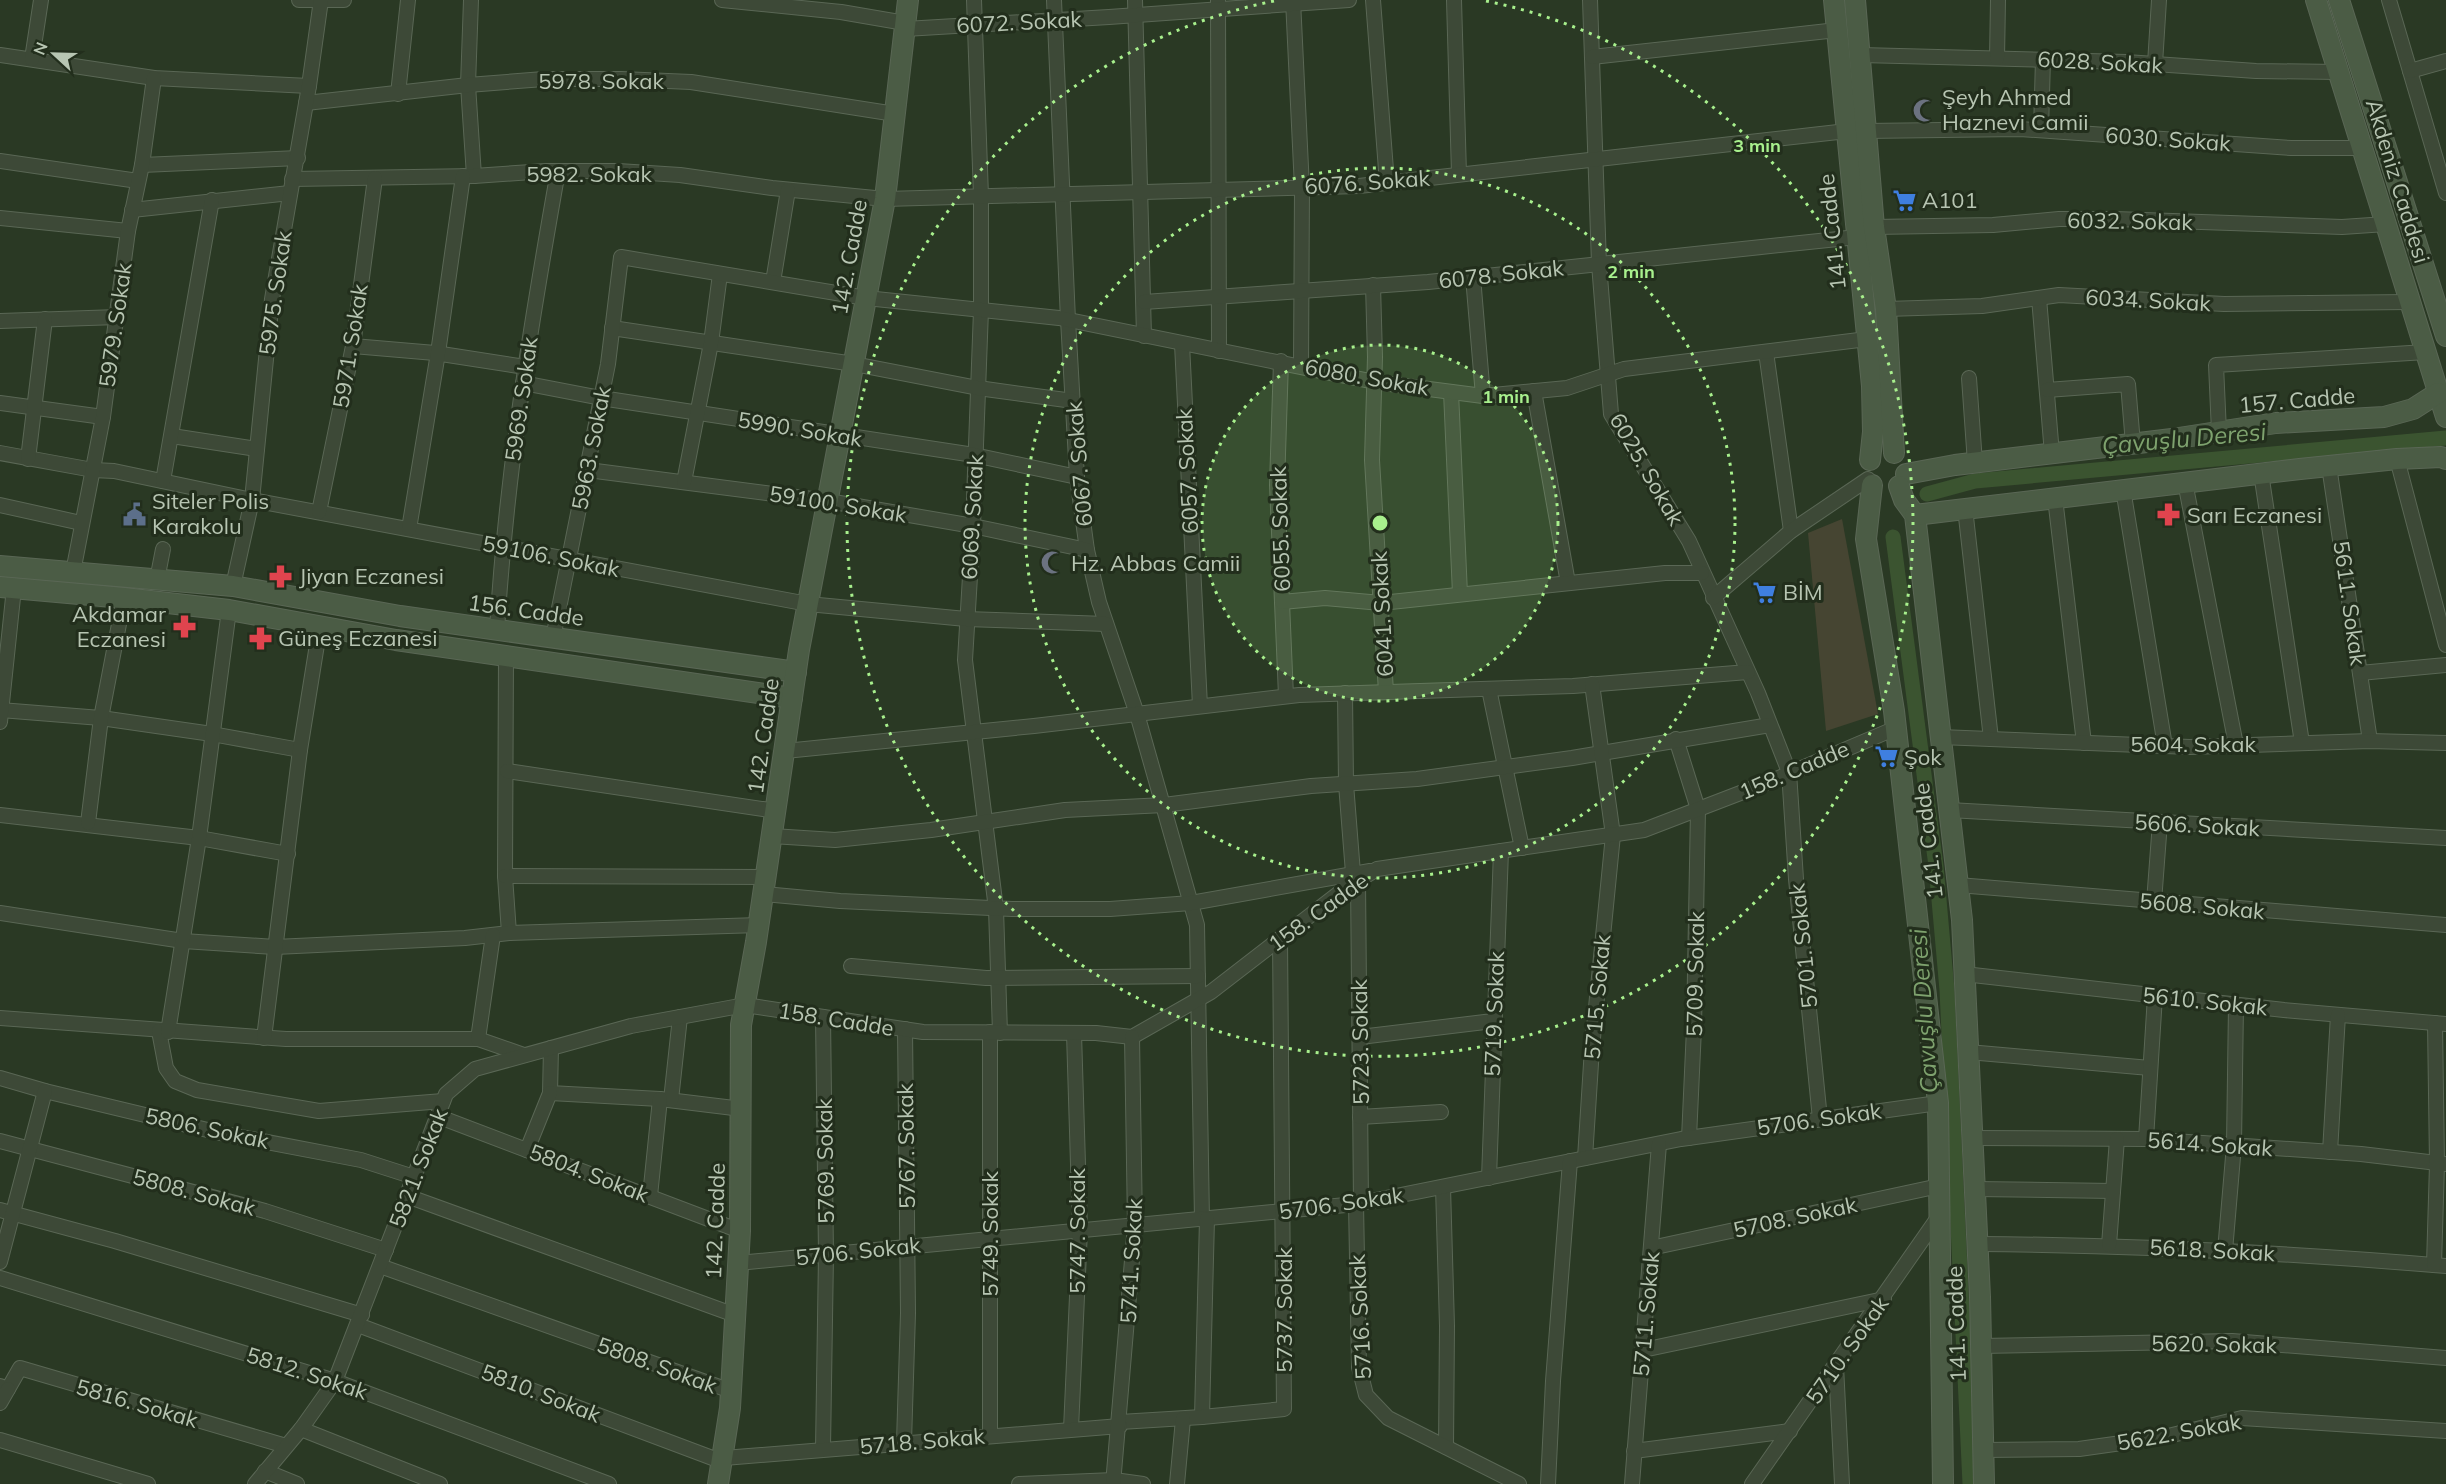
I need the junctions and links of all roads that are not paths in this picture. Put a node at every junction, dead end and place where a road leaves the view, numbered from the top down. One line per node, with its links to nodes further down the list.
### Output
1 (41, 0): 35 (street)
2 (299, 0): 3 (street)
3 (321, 0): 4 (street); 43 (street, 5975. Sokak)
4 (344, 0)
5 (408, 0): 44 (street)
6 (471, 0): 42 (street)
7 (722, 0): 23 (street, 6072. Sokak)
8 (908, 0): 29 (street, 142. Cadde)
9 (974, 0): 28 (street, 6069. Sokak)
10 (1054, 0): 27 (street, 6067. Sokak)
11 (1135, 0): 26 (street)
12 (1349, 0): 24 (street, 6072. Sokak)
13 (1373, 0): 60 (street)
14 (1454, 0): 55 (street)
15 (1590, 0): 33 (street, 6025. Sokak)
16 (1834, 0): 30 (street, 141. Cadde)
17 (1855, 0): 32 (street, 141. Cadde)
18 (1998, 0): 34 (street)
19 (2159, 0): 38 (street)
20 (2316, 0): 40 (street, Akdeniz Caddesi)
21 (2338, 0): 96 (street, Akdeniz Caddesi)
22 (2390, 0): 39 (street)
23 (761, 2): 29 (street, 6072. Sokak)
24 (1293, 2): 25 (street, 6072. Sokak); 62 (street)
25 (1218, 5): 26 (street, 6072. Sokak); 64 (street)
26 (1135, 16): 27 (street, 6072. Sokak); 65 (street)
27 (1054, 21): 28 (street, 6072. Sokak); 67 (street, 6067. Sokak)
28 (976, 25): 29 (street, 6072. Sokak); 68 (street, 6069. Sokak)
29 (905, 26): 46 (street, 142. Cadde)
30 (1837, 30): 33 (street); 48 (street, 141. Cadde)
31 (0, 55): 35 (street)
32 (1861, 55): 34 (street, 6028. Sokak); 48 (street, 141. Cadde)
33 (1592, 57): 51 (street, 6025. Sokak)
34 (1997, 58): 36 (street, 6028. Sokak)
35 (32, 59): 41 (street)
36 (2043, 59): 38 (street, 6028. Sokak); 47 (street)
37 (2446, 61): 39 (street)
38 (2156, 64): 40 (street, 6028. Sokak)
39 (2410, 71): 61 (street)
40 (2338, 72): 49 (street, Akdeniz Caddesi)
41 (154, 78): 43 (street); 53 (street, 5979. Sokak)
42 (468, 85): 44 (street, 5978. Sokak); 46 (street, 5978. Sokak); 56 (street)
43 (309, 86): 45 (street, 5975. Sokak)
44 (398, 94): 45 (street, 5978. Sokak)
45 (306, 103): 50 (street, 5975. Sokak)
46 (895, 114): 69 (street, 142. Cadde)
47 (2041, 130): 48 (street, 6030. Sokak); 49 (street, 6030. Sokak)
48 (1856, 131): 51 (street, 6076. Sokak); 75 (street, 141. Cadde)
49 (2362, 148): 73 (street, Akdeniz Caddesi)
50 (298, 158): 53 (street); 58 (street, 5975. Sokak)
51 (1596, 158): 55 (street, 6076. Sokak); 77 (street, 6025. Sokak)
52 (0, 161): 59 (street)
53 (141, 165): 59 (street, 5979. Sokak)
54 (558, 171): 56 (street, 5982. Sokak); 63 (street, 5982. Sokak); 108 (street, 5969. Sokak)
55 (1459, 174): 60 (street, 6076. Sokak)
56 (469, 176): 57 (street, 5982. Sokak); 104 (street)
57 (375, 178): 58 (street, 5982. Sokak); 100 (street, 5971. Sokak)
58 (292, 179): 66 (street, 5975. Sokak)
59 (138, 182): 71 (street, 5979. Sokak)
60 (1387, 183): 62 (street, 6076. Sokak)
61 (2445, 185)
62 (1302, 188): 64 (street, 6076. Sokak); 82 (street)
63 (788, 190): 69 (street, 5982. Sokak); 80 (street)
64 (1216, 190): 65 (street, 6076. Sokak); 83 (street)
65 (1140, 192): 67 (street, 6076. Sokak); 86 (street)
66 (290, 193): 70 (street); 129 (street, 5975. Sokak)
67 (1062, 194): 68 (street, 6076. Sokak); 92 (street, 6067. Sokak)
68 (981, 196): 69 (street, 6076. Sokak); 89 (street, 6069. Sokak)
69 (885, 199): 84 (street, 142. Cadde)
70 (212, 200): 71 (street); 127 (street)
71 (132, 210): 74 (street, 5979. Sokak)
72 (0, 218): 74 (street)
73 (2386, 224): 75 (street, 6032. Sokak); 87 (street, Akdeniz Caddesi)
74 (128, 231): 90 (street, 5979. Sokak)
75 (1865, 232): 77 (street, 6078. Sokak); 88 (street, 141. Cadde); 97 (street, 141. Cadde)
76 (621, 257): 78 (street, 6080. Sokak); 94 (street, 5963. Sokak)
77 (1599, 264): 79 (street, 6078. Sokak); 109 (street, 6025. Sokak)
78 (720, 274): 80 (street, 6080. Sokak); 98 (street)
79 (1473, 277): 81 (street, 6078. Sokak); 117 (street)
80 (773, 282): 84 (street, 6080. Sokak)
81 (1373, 285): 82 (street, 6078. Sokak); 112 (street, 6041. Sokak)
82 (1300, 291): 83 (street, 6078. Sokak); 107 (street)
83 (1218, 297): 86 (street, 6078. Sokak); 101 (street)
84 (866, 298): 89 (street, 6080. Sokak); 106 (street, 142. Cadde)
85 (2039, 298): 87 (street, 6034. Sokak); 88 (street, 6034. Sokak); 114 (street)
86 (1144, 302): 95 (street)
87 (2410, 302): 103 (street, Akdeniz Caddesi)
88 (1886, 309): 131 (street, 141. Cadde)
89 (981, 310): 92 (street, 6080. Sokak); 113 (street, 6069. Sokak)
90 (118, 317): 91 (street); 124 (street, 5979. Sokak)
91 (45, 319): 93 (street); 122 (street)
92 (1068, 320): 95 (street, 6080. Sokak); 119 (street, 6067. Sokak)
93 (0, 321)
94 (612, 328): 98 (street); 118 (street, 5963. Sokak)
95 (1144, 336): 99 (street, 6080. Sokak)
96 (2446, 336)
97 (1867, 339): 102 (street, 6080. Sokak); 142 (street, 141. Cadde)
98 (711, 343): 106 (street); 123 (street)
99 (1182, 344): 101 (street, 6080. Sokak); 195 (street, 6057. Sokak)
100 (353, 346): 104 (street); 154 (street, 5971. Sokak)
101 (1219, 351): 105 (street, 6080. Sokak)
102 (1766, 352): 109 (street, 6080. Sokak); 159 (street)
103 (2426, 352): 121 (street, Akdeniz Caddesi); 125 (street)
104 (438, 353): 108 (street); 158 (street)
105 (1281, 361): 107 (street, 6080. Sokak); 174 (street, 6055. Sokak)
106 (854, 364): 113 (street); 126 (street, 142. Cadde)
107 (1301, 366): 112 (street, 6080. Sokak)
108 (525, 367): 111 (street, 5969. Sokak)
109 (1607, 376): 115 (street, 6080. Sokak); 166 (street, 6025. Sokak)
110 (1969, 378): 137 (street)
111 (523, 382): 118 (street, 5990. Sokak); 160 (street, 5969. Sokak)
112 (1375, 382): 116 (street, 6080. Sokak); 175 (street, 6041. Sokak)
113 (978, 388): 119 (street); 133 (street, 6069. Sokak)
114 (2047, 390): 128 (street); 132 (street)
115 (1534, 391): 117 (street, 6080. Sokak); 168 (street)
116 (1451, 392): 117 (street, 6080. Sokak); 171 (street)
117 (1483, 396)
118 (602, 398): 123 (street, 5990. Sokak); 140 (street, 5963. Sokak)
119 (1073, 401): 143 (street, 6067. Sokak)
120 (0, 403): 122 (street)
121 (2443, 406): 125 (street, 157. Cadde)
122 (36, 408): 124 (street); 134 (street)
123 (698, 413): 126 (street, 5990. Sokak); 146 (street)
124 (103, 417): 139 (street, 5979. Sokak)
125 (2219, 432): 128 (street, 157. Cadde)
126 (840, 435): 133 (street, 5990. Sokak); 151 (street, 142. Cadde)
127 (171, 436): 129 (street); 145 (street)
128 (2133, 444): 132 (street, 157. Cadde)
129 (257, 449): 150 (street, 5975. Sokak)
130 (0, 453): 134 (street, 59106. Sokak)
131 (1894, 453): 142 (street); 144 (street)
132 (2052, 454): 137 (street, 157. Cadde)
133 (974, 455): 143 (street, 5990. Sokak); 157 (street, 6069. Sokak)
134 (28, 459): 139 (street, 59106. Sokak)
135 (2397, 459): 136 (street); 138 (street); 183 (street)
136 (2446, 459)
137 (1975, 463): 144 (street, 157. Cadde)
138 (2329, 466): 141 (street); 188 (street, 5611. Sokak)
139 (93, 470): 145 (street, 59106. Sokak); 156 (street, 5979. Sokak)
140 (588, 470): 146 (street, 59100. Sokak); 163 (street, 5963. Sokak)
141 (2261, 473): 147 (street); 208 (street)
142 (1870, 475): 144 (street); 159 (street); 200 (street, 141. Cadde)
143 (1077, 477): 162 (street, 6067. Sokak)
144 (1903, 480): 155 (street, 141. Cadde)
145 (163, 481): 150 (street, 59106. Sokak)
146 (684, 482): 151 (street, 59100. Sokak)
147 (2185, 482): 148 (street); 210 (street)
148 (2123, 489): 149 (street); 211 (street)
149 (2055, 498): 153 (street); 207 (street)
150 (252, 500): 154 (street, 59106. Sokak); 169 (street, 5975. Sokak)
151 (828, 501): 157 (street, 59100. Sokak); 176 (street, 142. Cadde)
152 (0, 505): 156 (street)
153 (1965, 508): 155 (street); 204 (street)
154 (319, 512): 158 (street, 59106. Sokak)
155 (1915, 515): 203 (street, 141. Cadde)
156 (81, 523): 165 (street, 5979. Sokak)
157 (973, 526): 162 (street, 59100. Sokak); 178 (street, 6069. Sokak)
158 (409, 529): 160 (street, 59106. Sokak)
159 (1791, 531): 173 (street)
160 (501, 546): 163 (street, 59106. Sokak); 181 (street, 5969. Sokak)
161 (163, 549): 167 (street)
162 (1087, 550): 179 (street, 6067. Sokak)
163 (568, 559): 176 (street, 59106. Sokak); 182 (street, 5963. Sokak)
164 (0, 566): 165 (street, 156. Cadde)
165 (73, 572): 167 (street, 156. Cadde)
166 (1702, 573): 168 (street); 173 (street, 6025. Sokak)
167 (158, 579): 169 (street, 156. Cadde)
168 (1568, 583): 171 (street)
169 (233, 586): 181 (street, 156. Cadde)
170 (7, 588): 172 (street); 196 (street)
171 (1460, 594): 175 (street)
172 (124, 598): 177 (street); 198 (street)
173 (1713, 598): 187 (street, 6025. Sokak)
174 (1282, 602): 175 (street); 193 (street, 6055. Sokak)
175 (1381, 603): 191 (street, 6041. Sokak)
176 (808, 604): 178 (street, 59106. Sokak); 186 (street, 142. Cadde)
177 (229, 610): 180 (street); 202 (street)
178 (966, 619): 179 (street, 59106. Sokak); 201 (street, 6069. Sokak)
179 (1106, 624): 197 (street, 6067. Sokak)
180 (320, 626): 184 (street); 212 (street)
181 (496, 630): 182 (street, 156. Cadde)
182 (553, 638): 186 (street, 156. Cadde)
183 (2446, 645)
184 (506, 656): 194 (street); 216 (street)
185 (2446, 665): 188 (street)
186 (796, 672): 194 (street, 142. Cadde)
187 (1748, 672): 189 (street); 199 (street, 6025. Sokak)
188 (2360, 673): 206 (street, 5611. Sokak)
189 (1592, 684): 190 (street); 214 (street, 5715. Sokak)
190 (1489, 689): 191 (street); 215 (street)
191 (1386, 692): 192 (street)
192 (1345, 693): 193 (street); 218 (street, 5723. Sokak)
193 (1286, 696): 195 (street)
194 (792, 698): 213 (street, 142. Cadde)
195 (1200, 706): 197 (street)
196 (1, 714): 198 (street)
197 (1137, 714): 201 (street); 219 (street, 6067. Sokak)
198 (101, 718): 202 (street); 226 (street)
199 (1770, 725): 205 (street); 217 (street, 6025. Sokak)
200 (1896, 728): 217 (street, 158. Cadde); 280 (street, 141. Cadde)
201 (973, 733): 213 (street); 224 (street, 6069. Sokak)
202 (212, 734): 212 (street); 229 (street)
203 (1940, 737): 204 (street, 5604. Sokak); 221 (street, 141. Cadde)
204 (1991, 739): 207 (street, 5604. Sokak)
205 (1676, 740): 214 (street); 220 (street, 5709. Sokak)
206 (2370, 741): 208 (street, 5604. Sokak); 209 (street, 5604. Sokak)
207 (2084, 743): 211 (street, 5604. Sokak)
208 (2302, 743): 210 (street, 5604. Sokak)
209 (2446, 743)
210 (2236, 745): 211 (street, 5604. Sokak)
211 (2165, 746)
212 (300, 750): 233 (street)
213 (785, 751): 222 (street, 142. Cadde)
214 (1601, 752): 215 (street); 227 (street, 5715. Sokak)
215 (1506, 766): 218 (street); 231 (street)
216 (507, 771): 222 (street); 234 (street)
217 (1789, 772): 220 (street, 158. Cadde); 286 (street, 5701. Sokak)
218 (1346, 784): 219 (street); 235 (street, 5723. Sokak)
219 (1164, 805): 224 (street); 239 (street, 6067. Sokak)
220 (1698, 809): 227 (street, 158. Cadde); 287 (street, 5709. Sokak)
221 (1948, 810): 225 (street, 5606. Sokak); 236 (street, 141. Cadde)
222 (776, 811): 228 (street, 142. Cadde)
223 (0, 815): 226 (street)
224 (984, 822): 228 (street); 240 (street, 6069. Sokak)
225 (2160, 822): 230 (street, 5606. Sokak); 238 (street)
226 (88, 824): 229 (street)
227 (1613, 835): 231 (street, 158. Cadde); 297 (street, 5715. Sokak)
228 (772, 836): 237 (street, 142. Cadde)
229 (199, 838): 233 (street); 247 (street)
230 (2446, 838)
231 (1521, 848): 232 (street, 158. Cadde)
232 (1501, 851): 235 (street, 158. Cadde); 261 (street, 5719. Sokak)
233 (288, 854): 248 (street)
234 (505, 876): 237 (street); 244 (street)
235 (1356, 877): 239 (street); 246 (street, 158. Cadde); 268 (street, 5723. Sokak)
236 (1958, 885): 238 (street, 5608. Sokak); 250 (street, 141. Cadde)
237 (765, 886): 240 (street); 242 (street, 142. Cadde)
238 (2154, 902): 243 (street, 5608. Sokak)
239 (1191, 903): 240 (street); 251 (street, 6067. Sokak)
240 (996, 909): 252 (street, 6069. Sokak)
241 (0, 913): 247 (street)
242 (759, 925): 244 (street); 255 (street, 142. Cadde)
243 (2446, 925)
244 (509, 933): 245 (street)
245 (493, 934): 248 (street); 270 (street)
246 (1280, 939): 254 (street, 158. Cadde); 309 (street, 5737. Sokak)
247 (183, 941): 248 (street); 264 (street)
248 (276, 947): 269 (street)
249 (851, 966): 252 (street)
250 (1964, 974): 253 (street, 5610. Sokak); 272 (street, 141. Cadde)
251 (1198, 976): 252 (street); 254 (street, 6067. Sokak)
252 (998, 978): 265 (street, 6069. Sokak)
253 (2155, 996): 256 (street, 5610. Sokak); 274 (street)
254 (1198, 1000): 267 (street, 158. Cadde); 312 (street, 6067. Sokak)
255 (745, 1005): 258 (street, 5821. Sokak); 259 (street, 158. Cadde); 282 (street, 142. Cadde)
256 (2236, 1005): 257 (street, 5610. Sokak); 293 (street)
257 (2338, 1015): 262 (street, 5610. Sokak); 296 (street)
258 (680, 1017): 271 (street, 5821. Sokak); 278 (street)
259 (823, 1017): 263 (street, 158. Cadde); 323 (street, 5769. Sokak)
260 (0, 1018): 264 (street)
261 (1493, 1021): 268 (street); 301 (street, 5719. Sokak)
262 (2441, 1023): 299 (street)
263 (904, 1029): 265 (street, 158. Cadde); 319 (street, 5767. Sokak)
264 (163, 1031): 269 (street); 279 (street)
265 (995, 1033): 266 (street, 158. Cadde); 316 (street, 5749. Sokak)
266 (1074, 1033): 267 (street, 158. Cadde); 314 (street, 5747. Sokak)
267 (1132, 1037): 313 (street, 5741. Sokak)
268 (1360, 1037): 285 (street, 5723. Sokak)
269 (264, 1038): 270 (street)
270 (478, 1039): 273 (street)
271 (551, 1048): 273 (street, 5821. Sokak); 277 (street)
272 (1968, 1052): 274 (street); 281 (street, 141. Cadde)
273 (524, 1055): 279 (street, 5821. Sokak)
274 (2150, 1068): 290 (street)
275 (0, 1078): 276 (street, 5806. Sokak)
276 (45, 1091): 294 (street); 300 (street, 5806. Sokak)
277 (550, 1093): 278 (street); 295 (street)
278 (665, 1099): 282 (street); 307 (street)
279 (443, 1101): 284 (street, 5821. Sokak)
280 (1939, 1103): 281 (street); 286 (street, 5706. Sokak); 302 (street, 141. Cadde)
281 (1970, 1106): 288 (street, 141. Cadde)
282 (742, 1109): 315 (street, 142. Cadde)
283 (1441, 1112): 285 (street)
284 (437, 1116): 295 (street, 5804. Sokak); 300 (street, 5821. Sokak)
285 (1360, 1117): 308 (street, 5723. Sokak)
286 (1820, 1119): 287 (street, 5706. Sokak)
287 (1689, 1138): 292 (street, 5706. Sokak)
288 (1972, 1138): 289 (street, 5614. Sokak); 304 (street, 141. Cadde)
289 (2117, 1139): 290 (street, 5614. Sokak); 305 (street)
290 (2146, 1140): 293 (street, 5614. Sokak)
291 (0, 1141): 294 (street, 5808. Sokak)
292 (1659, 1143): 297 (street, 5706. Sokak); 320 (street, 5711. Sokak)
293 (2234, 1145): 296 (street, 5614. Sokak); 322 (street)
294 (29, 1149): 310 (street); 321 (street, 5808. Sokak)
295 (527, 1150): 307 (street, 5804. Sokak)
296 (2330, 1152): 299 (street, 5614. Sokak)
297 (1585, 1158): 298 (street, 5706. Sokak)
298 (1570, 1161): 301 (street, 5706. Sokak); 368 (street)
299 (2442, 1164): 327 (street)
300 (414, 1177): 306 (street, 5821. Sokak)
301 (1489, 1178): 303 (street, 5706. Sokak)
302 (1939, 1186): 311 (street, 141. Cadde); 320 (street, 5708. Sokak)
303 (1443, 1187): 308 (street, 5706. Sokak); 351 (street)
304 (1975, 1189): 305 (street); 317 (street, 141. Cadde)
305 (2113, 1191): 318 (street)
306 (407, 1196): 321 (street, 5821. Sokak); 330 (street)
307 (650, 1196): 315 (street, 5804. Sokak)
308 (1358, 1204): 309 (street, 5706. Sokak); 351 (street, 5716. Sokak)
309 (1284, 1211): 312 (street, 5706. Sokak); 340 (street, 5737. Sokak)
310 (6, 1212): 324 (street); 331 (street, 5810. Sokak)
311 (1939, 1216): 329 (street, 5710. Sokak); 372 (street, 141. Cadde)
312 (1204, 1219): 313 (street, 5706. Sokak); 340 (street, 6067. Sokak)
313 (1135, 1225): 314 (street, 5706. Sokak); 342 (street, 5741. Sokak)
314 (1080, 1230): 316 (street, 5706. Sokak); 344 (street, 5747. Sokak)
315 (740, 1231): 325 (street, 142. Cadde)
316 (990, 1238): 319 (street, 5706. Sokak); 347 (street, 5749. Sokak)
317 (1978, 1244): 318 (street, 5618. Sokak); 332 (street, 141. Cadde)
318 (2109, 1245): 322 (street, 5618. Sokak)
319 (908, 1247): 323 (street, 5706. Sokak); 349 (street, 5767. Sokak)
320 (1651, 1248): 333 (street, 5711. Sokak)
321 (386, 1250): 326 (street, 5821. Sokak)
322 (2225, 1251): 327 (street, 5618. Sokak)
323 (826, 1255): 325 (street, 5706. Sokak); 352 (street, 5769. Sokak)
324 (0, 1262)
325 (738, 1263): 330 (street, 142. Cadde)
326 (380, 1266): 331 (street, 5821. Sokak); 338 (street, 5808. Sokak)
327 (2440, 1266)
328 (0, 1278): 336 (street, 5812. Sokak)
329 (1884, 1299): 333 (street); 335 (street, 5710. Sokak)
330 (735, 1315): 338 (street, 142. Cadde)
331 (360, 1320): 336 (street, 5821. Sokak); 355 (street, 5810. Sokak)
332 (1981, 1347): 334 (street, 5620. Sokak); 353 (street, 141. Cadde)
333 (1643, 1350): 354 (street, 5711. Sokak)
334 (2446, 1358)
335 (1836, 1366): 345 (street, 5710. Sokak); 371 (street)
336 (335, 1381): 343 (street, 5821. Sokak); 362 (street, 5812. Sokak)
337 (4, 1388): 339 (street); 350 (street, 5816. Sokak)
338 (731, 1391): 355 (street, 142. Cadde)
339 (0, 1403)
340 (1202, 1418): 341 (street, 5737. Sokak)
341 (1183, 1419): 342 (street, 5737. Sokak); 366 (street)
342 (1120, 1424): 344 (street, 5718. Sokak); 357 (street, 5741. Sokak)
343 (301, 1429): 350 (street, 5821. Sokak); 361 (street)
344 (1071, 1429): 347 (street, 5718. Sokak)
345 (1790, 1431): 354 (street); 370 (street, 5710. Sokak)
346 (2446, 1431): 353 (street, 5622. Sokak)
347 (990, 1435): 349 (street, 5718. Sokak)
348 (0, 1440): 358 (street)
349 (904, 1442): 352 (street, 5718. Sokak)
350 (286, 1446): 356 (street, 5821. Sokak)
351 (1446, 1447): 367 (street, 5716. Sokak)
352 (823, 1449): 355 (street, 5718. Sokak)
353 (1983, 1450): 373 (street, 141. Cadde)
354 (1634, 1451): 369 (street, 5711. Sokak)
355 (724, 1460): 363 (street, 142. Cadde)
356 (265, 1471): 359 (street, 5821. Sokak); 360 (street)
357 (1114, 1482): 364 (street); 365 (street)
358 (148, 1484)
359 (255, 1484)
360 (297, 1484)
361 (440, 1484)
362 (609, 1484)
363 (718, 1484)
364 (1019, 1484)
365 (1143, 1484)
366 (1177, 1484)
367 (1518, 1484)
368 (1548, 1484)
369 (1632, 1484)
370 (1752, 1484)
371 (1842, 1484)
372 (1943, 1484)
373 (1984, 1484)

